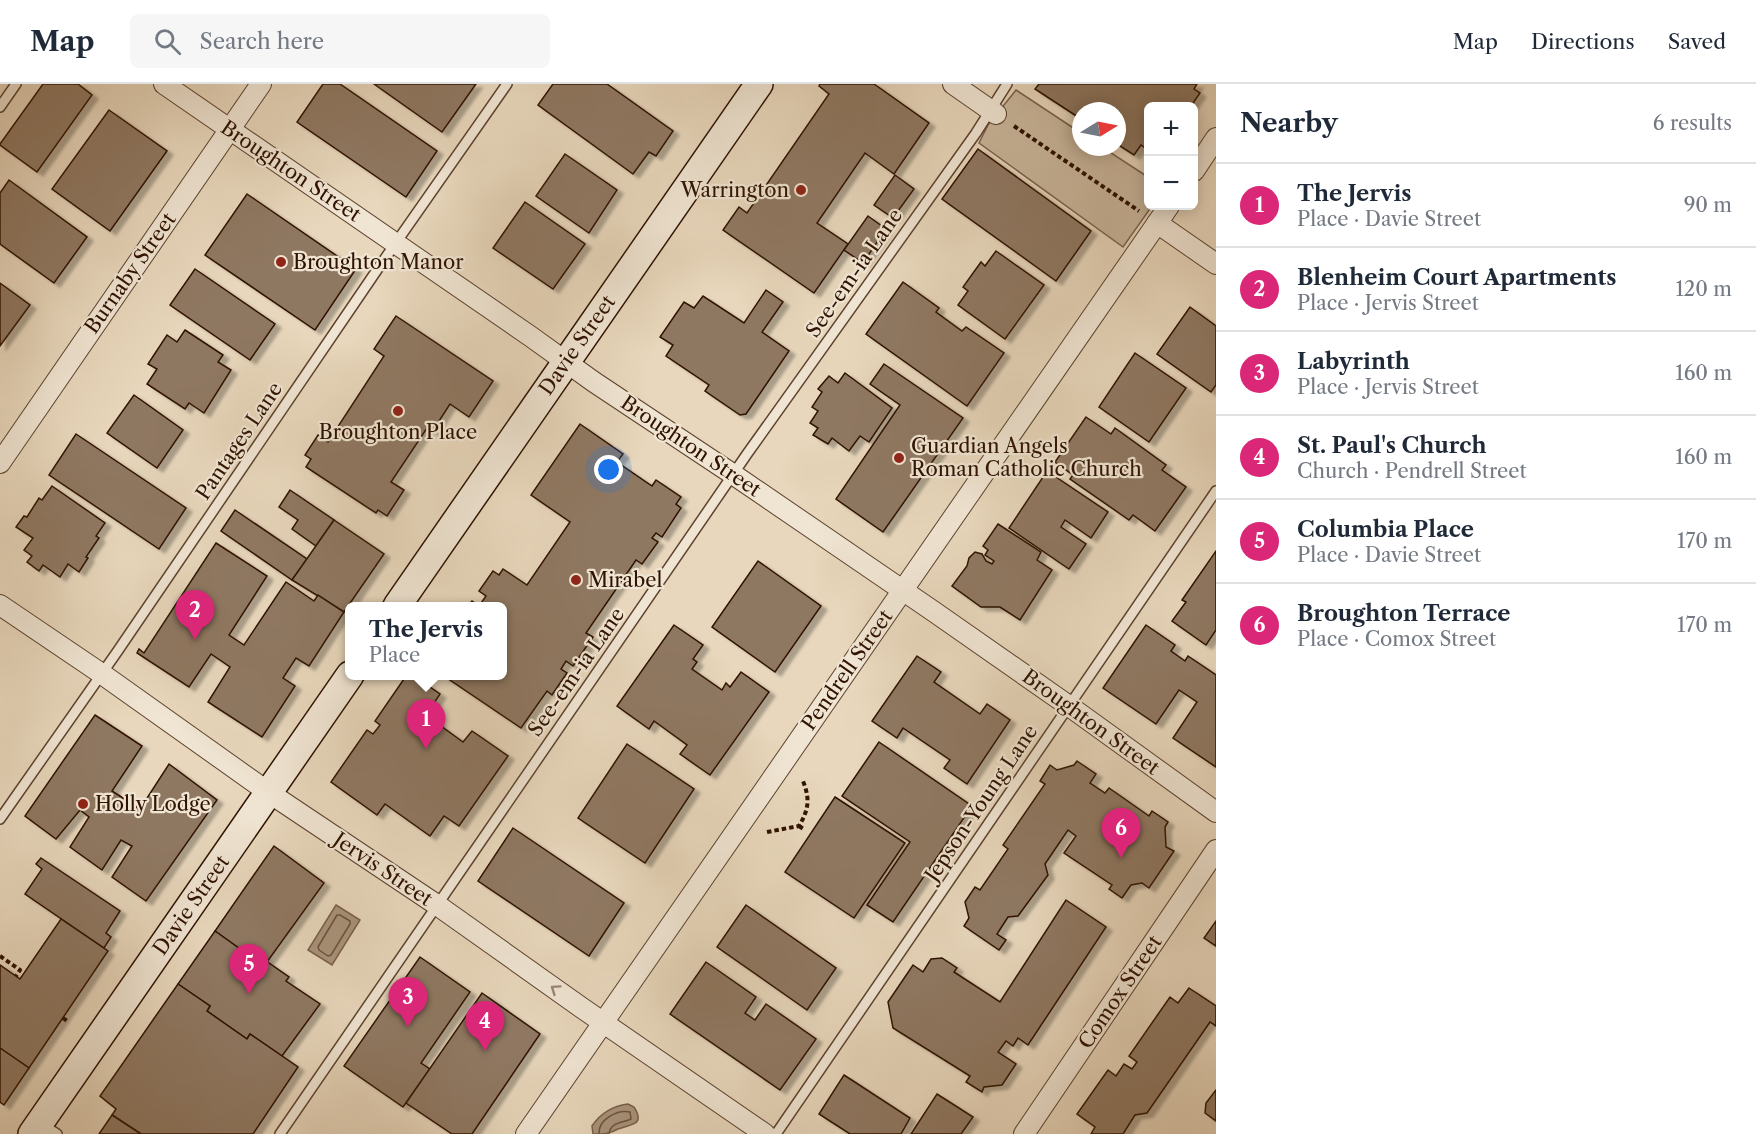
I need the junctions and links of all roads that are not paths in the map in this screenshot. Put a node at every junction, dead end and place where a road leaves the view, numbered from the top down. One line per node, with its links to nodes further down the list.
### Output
1 (16, 84): 8 (lane)
2 (164, 84): 10 (street, Broughton Street)
3 (261, 84): 10 (street, Burnaby Street)
4 (507, 84): 15 (lane, Pantages Lane)
5 (759, 84): 17 (main road, Davie Street)
6 (953, 84): 9 (street)
7 (1007, 84): 9 (lane, See-em-ia Lane)
8 (0, 107)
9 (993, 112): 19 (lane, See-em-ia Lane)
10 (229, 130): 15 (street, Broughton Street); 18 (street, Burnaby Street)
11 (1216, 138): 12 (street)
12 (1198, 165)
13 (1166, 210): 14 (street, Pendrell Street)
14 (1157, 223): 16 (street); 21 (street, Pendrell Street)
15 (396, 243): 17 (street, Broughton Street); 24 (lane, Pantages Lane)
16 (1216, 264)
17 (566, 362): 19 (street, Broughton Street); 22 (main road, Davie Street)
18 (0, 463)
19 (734, 475): 21 (street, Broughton Street); 31 (lane, See-em-ia Lane)
20 (1216, 491): 26 (lane, Jepson-Young Lane)
21 (902, 590): 26 (street, Broughton Street); 32 (street, Pendrell Street)
22 (400, 602)
23 (0, 604): 24 (street, Jervis Street)
24 (102, 674): 27 (street, Jervis Street); 29 (lane, Pantages Lane)
25 (346, 680): 27 (main road, Davie Street)
26 (1069, 706): 28 (street, Broughton Street); 37 (lane, Jepson-Young Lane)
27 (268, 792): 31 (street, Jervis Street); 33 (main road, Davie Street)
28 (1216, 812)
29 (0, 819)
30 (1216, 850): 38 (street, Comox Street)
31 (437, 905): 32 (street, Jervis Street, one-way to 31); 34 (lane, See-em-ia Lane)
32 (603, 1022): 35 (street, Pendrell Street); 36 (street, Jervis Street)
33 (43, 1130)
34 (280, 1134)
35 (526, 1134)
36 (765, 1134)
37 (776, 1134)
38 (1024, 1134)

